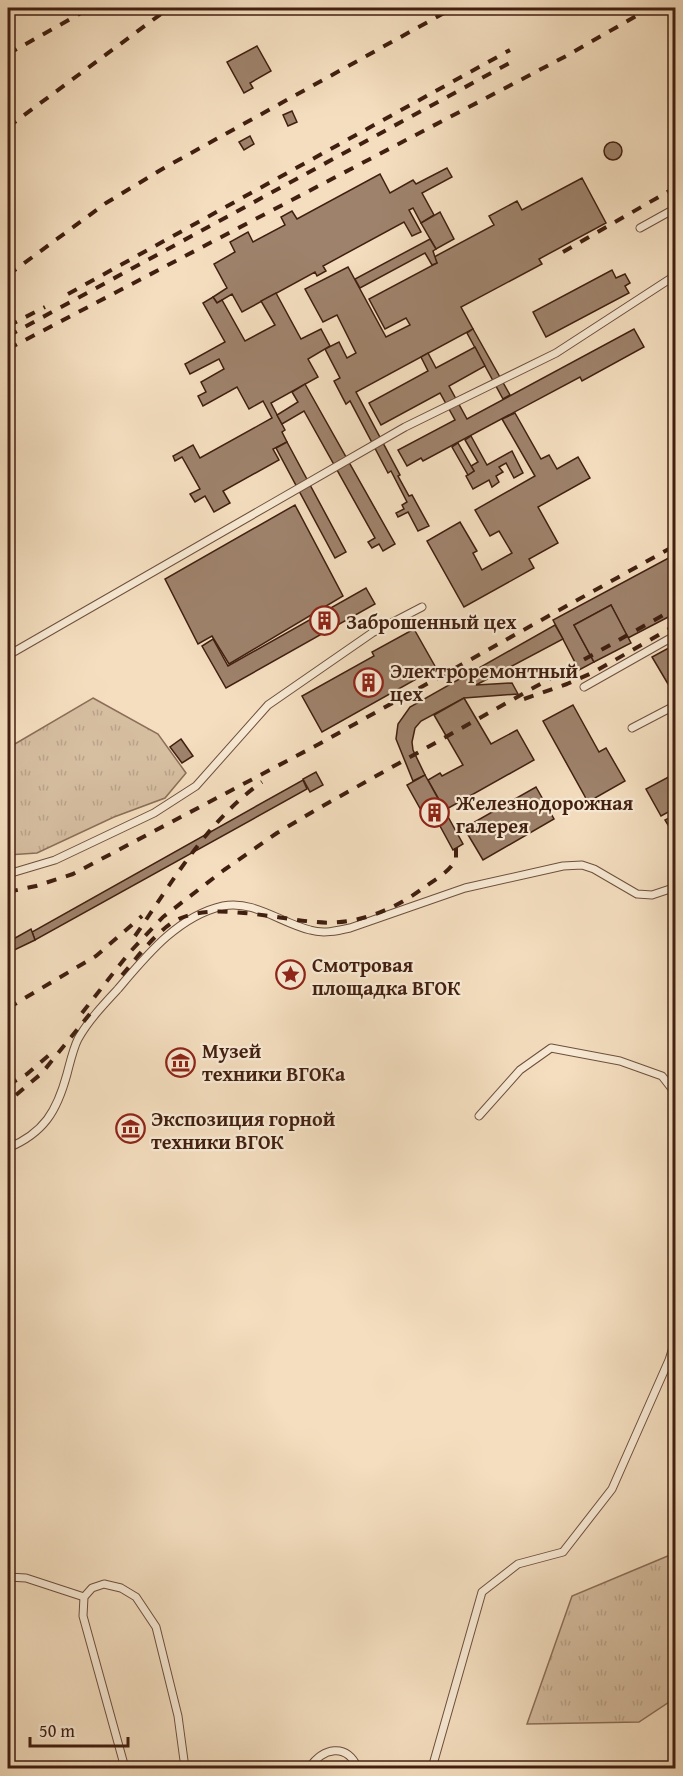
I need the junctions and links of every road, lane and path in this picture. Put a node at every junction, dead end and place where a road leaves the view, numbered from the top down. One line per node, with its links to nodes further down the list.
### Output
1 (675, 208): 2 (lane)
2 (640, 228)
3 (675, 275): 6 (lane)
4 (422, 607): 10 (lane)
5 (675, 635): 7 (lane)
6 (8, 652)
7 (584, 687)
8 (675, 705): 9 (lane)
9 (632, 728)
10 (8, 874)
11 (675, 887): 14 (lane)
12 (675, 1094): 13 (lane)
13 (479, 1116)
14 (8, 1148)
15 (675, 1338): 22 (lane)
16 (8, 1577): 17 (lane)
17 (84, 1597): 18 (lane); 19 (lane)
18 (124, 1768)
19 (185, 1768)
20 (309, 1768): 21 (lane)
21 (358, 1768)
22 (432, 1768)

